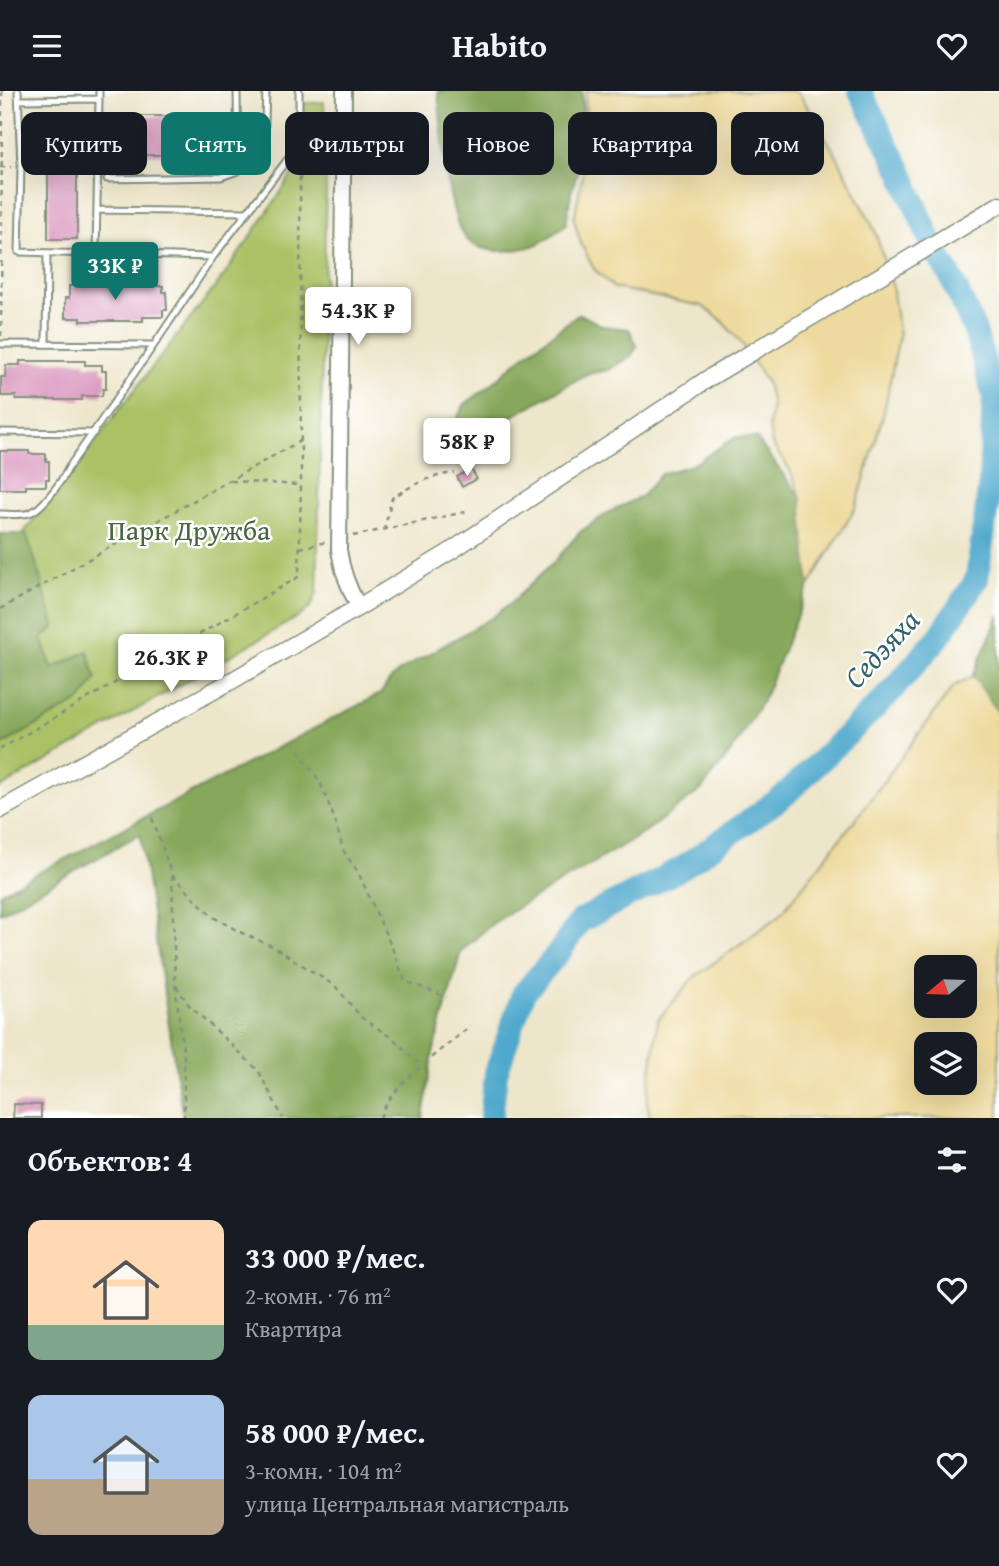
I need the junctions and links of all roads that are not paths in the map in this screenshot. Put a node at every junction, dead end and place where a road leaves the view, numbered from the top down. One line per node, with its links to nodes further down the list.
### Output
1 (18, 91): 8 (lane)
2 (99, 91): 7 (lane)
3 (237, 91): 9 (lane)
4 (266, 91): 10 (lane)
5 (299, 91): 15 (lane)
6 (344, 91): 25 (street)
7 (99, 99): 8 (lane); 14 (lane)
8 (19, 100): 16 (lane)
9 (237, 112)
10 (265, 112)
11 (227, 175): 12 (lane)
12 (107, 179)
13 (995, 207): 25 (main road)
14 (97, 210): 15 (lane); 17 (lane)
15 (248, 212): 18 (lane)
16 (47, 253): 17 (lane); 20 (lane)
17 (96, 254): 18 (lane)
18 (213, 257): 21 (lane)
19 (0, 344): 20 (lane)
20 (46, 344): 21 (lane)
21 (154, 345): 23 (lane)
22 (0, 432): 23 (lane)
23 (94, 433): 24 (lane)
24 (0, 514)
25 (359, 607): 26 (main road)
26 (0, 810)

